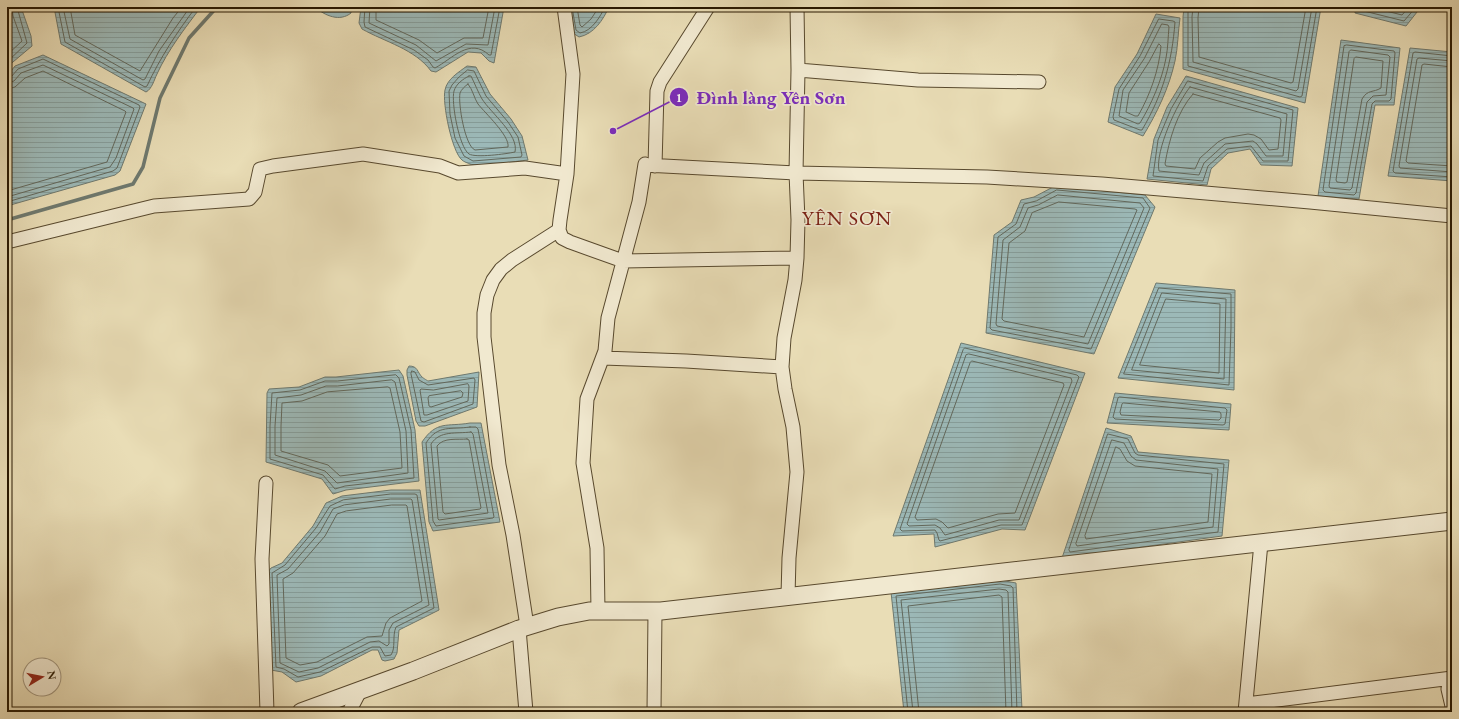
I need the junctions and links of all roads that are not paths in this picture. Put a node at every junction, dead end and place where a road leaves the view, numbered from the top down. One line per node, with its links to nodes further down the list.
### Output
1 (564, 7): 8 (street)
2 (708, 7): 6 (street)
3 (797, 7): 4 (street)
4 (798, 70): 5 (street); 7 (street)
5 (1039, 82)
6 (648, 165): 7 (street); 13 (street)
7 (796, 173): 9 (street); 12 (street)
8 (567, 174): 10 (street); 11 (street)
9 (1452, 216)
10 (559, 230): 13 (street); 22 (street)
11 (7, 242)
12 (797, 258): 13 (street); 15 (street)
13 (623, 261): 14 (street)
14 (602, 358): 15 (street); 21 (street)
15 (782, 367): 19 (street)
16 (266, 483): 27 (street)
17 (1452, 521): 18 (street)
18 (1261, 543): 19 (street); 26 (street)
19 (788, 596): 20 (street)
20 (655, 611): 21 (street); 31 (street)
21 (598, 612): 22 (street)
22 (523, 627): 24 (street); 30 (street)
23 (1452, 678): 25 (street); 26 (street)
24 (360, 690): 28 (street); 29 (street)
25 (1452, 706)
26 (1245, 708)
27 (268, 712)
28 (302, 712)
29 (349, 712)
30 (526, 712)
31 (654, 712)

